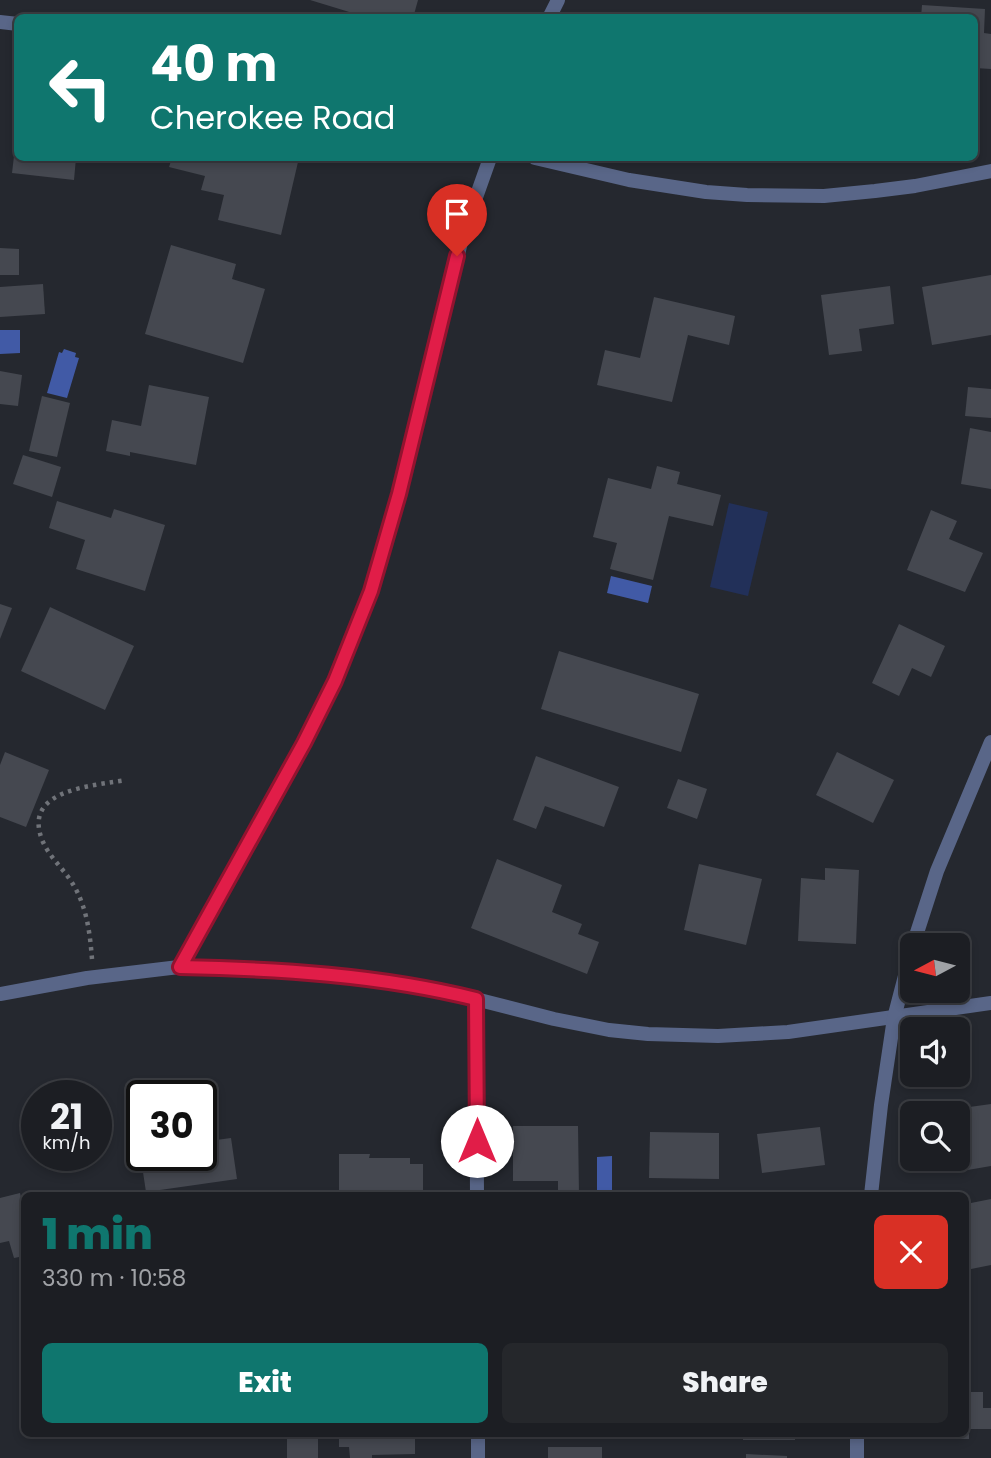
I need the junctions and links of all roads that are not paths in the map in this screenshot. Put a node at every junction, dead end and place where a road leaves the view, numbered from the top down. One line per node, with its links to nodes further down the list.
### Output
1 (489, 161): 6 (street)
2 (548, 161): 3 (street)
3 (991, 171)
4 (991, 742): 5 (street)
5 (917, 933)
6 (180, 967): 7 (street); 9 (street)
7 (0, 994)
8 (900, 994): 11 (street)
9 (476, 999): 11 (street); 12 (street)
10 (991, 1003): 11 (street)
11 (894, 1017): 13 (street)
12 (477, 1192)
13 (871, 1192)
14 (478, 1437): 16 (street)
15 (857, 1437): 17 (street)
16 (478, 1458)
17 (857, 1458)

